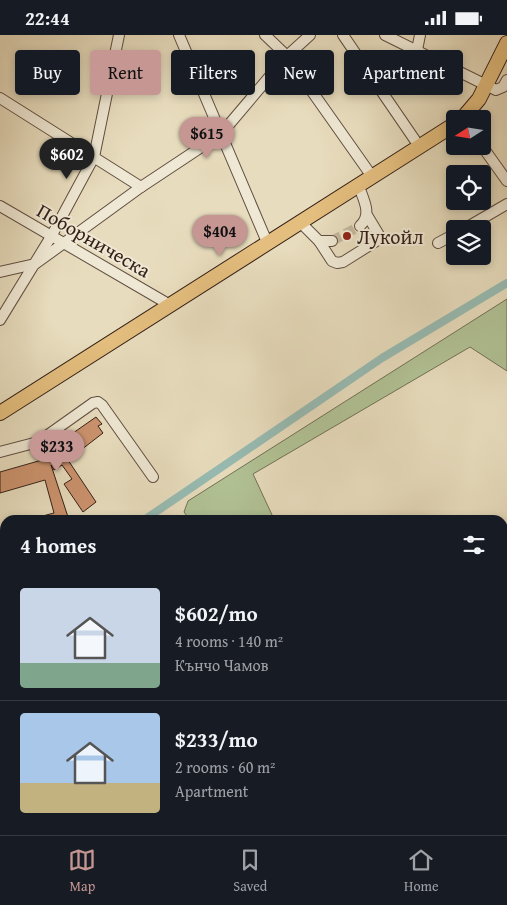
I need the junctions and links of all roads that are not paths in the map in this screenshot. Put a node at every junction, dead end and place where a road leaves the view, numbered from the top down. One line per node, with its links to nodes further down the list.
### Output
1 (119, 35): 24 (street)
2 (180, 35): 21 (street)
3 (265, 35): 10 (street)
4 (320, 35): 8 (street)
5 (343, 35): 22 (street)
6 (385, 35): 12 (street)
7 (420, 35): 12 (street)
8 (309, 36): 11 (street)
9 (507, 43): 16 (main road)
10 (281, 50)
11 (294, 50)
12 (417, 50)
13 (463, 73): 16 (street)
14 (507, 80): 16 (street)
15 (265, 82): 21 (street)
16 (486, 85): 19 (main road)
17 (315, 95): 25 (street)
18 (0, 98): 24 (street)
19 (470, 110)
20 (446, 130): 22 (main road)
21 (221, 134): 28 (street); 39 (street)
22 (419, 146): 25 (main road)
23 (488, 155): 26 (street)
24 (94, 157): 28 (street); 35 (street)
25 (372, 175): 27 (main road)
26 (507, 181)
27 (358, 185): 31 (street); 33 (main road)
28 (141, 187): 40 (street)
29 (507, 204): 32 (street)
30 (0, 206): 35 (street, Поборническа)
31 (368, 215): 34 (street); 37 (street)
32 (479, 220)
33 (301, 223): 37 (street); 39 (main road)
34 (360, 226)
35 (52, 235): 40 (street, Поборническа); 42 (street)
36 (446, 239): 41 (street)
37 (319, 241): 38 (street)
38 (332, 241)
39 (267, 242): 44 (main road)
40 (66, 243): 42 (street); 44 (street, Поборническа)
41 (438, 243)
42 (35, 264): 43 (street); 45 (street)
43 (0, 272)
44 (170, 305): 46 (main road)
45 (0, 319)
46 (0, 413)
47 (0, 453): 48 (street)
48 (152, 477)

